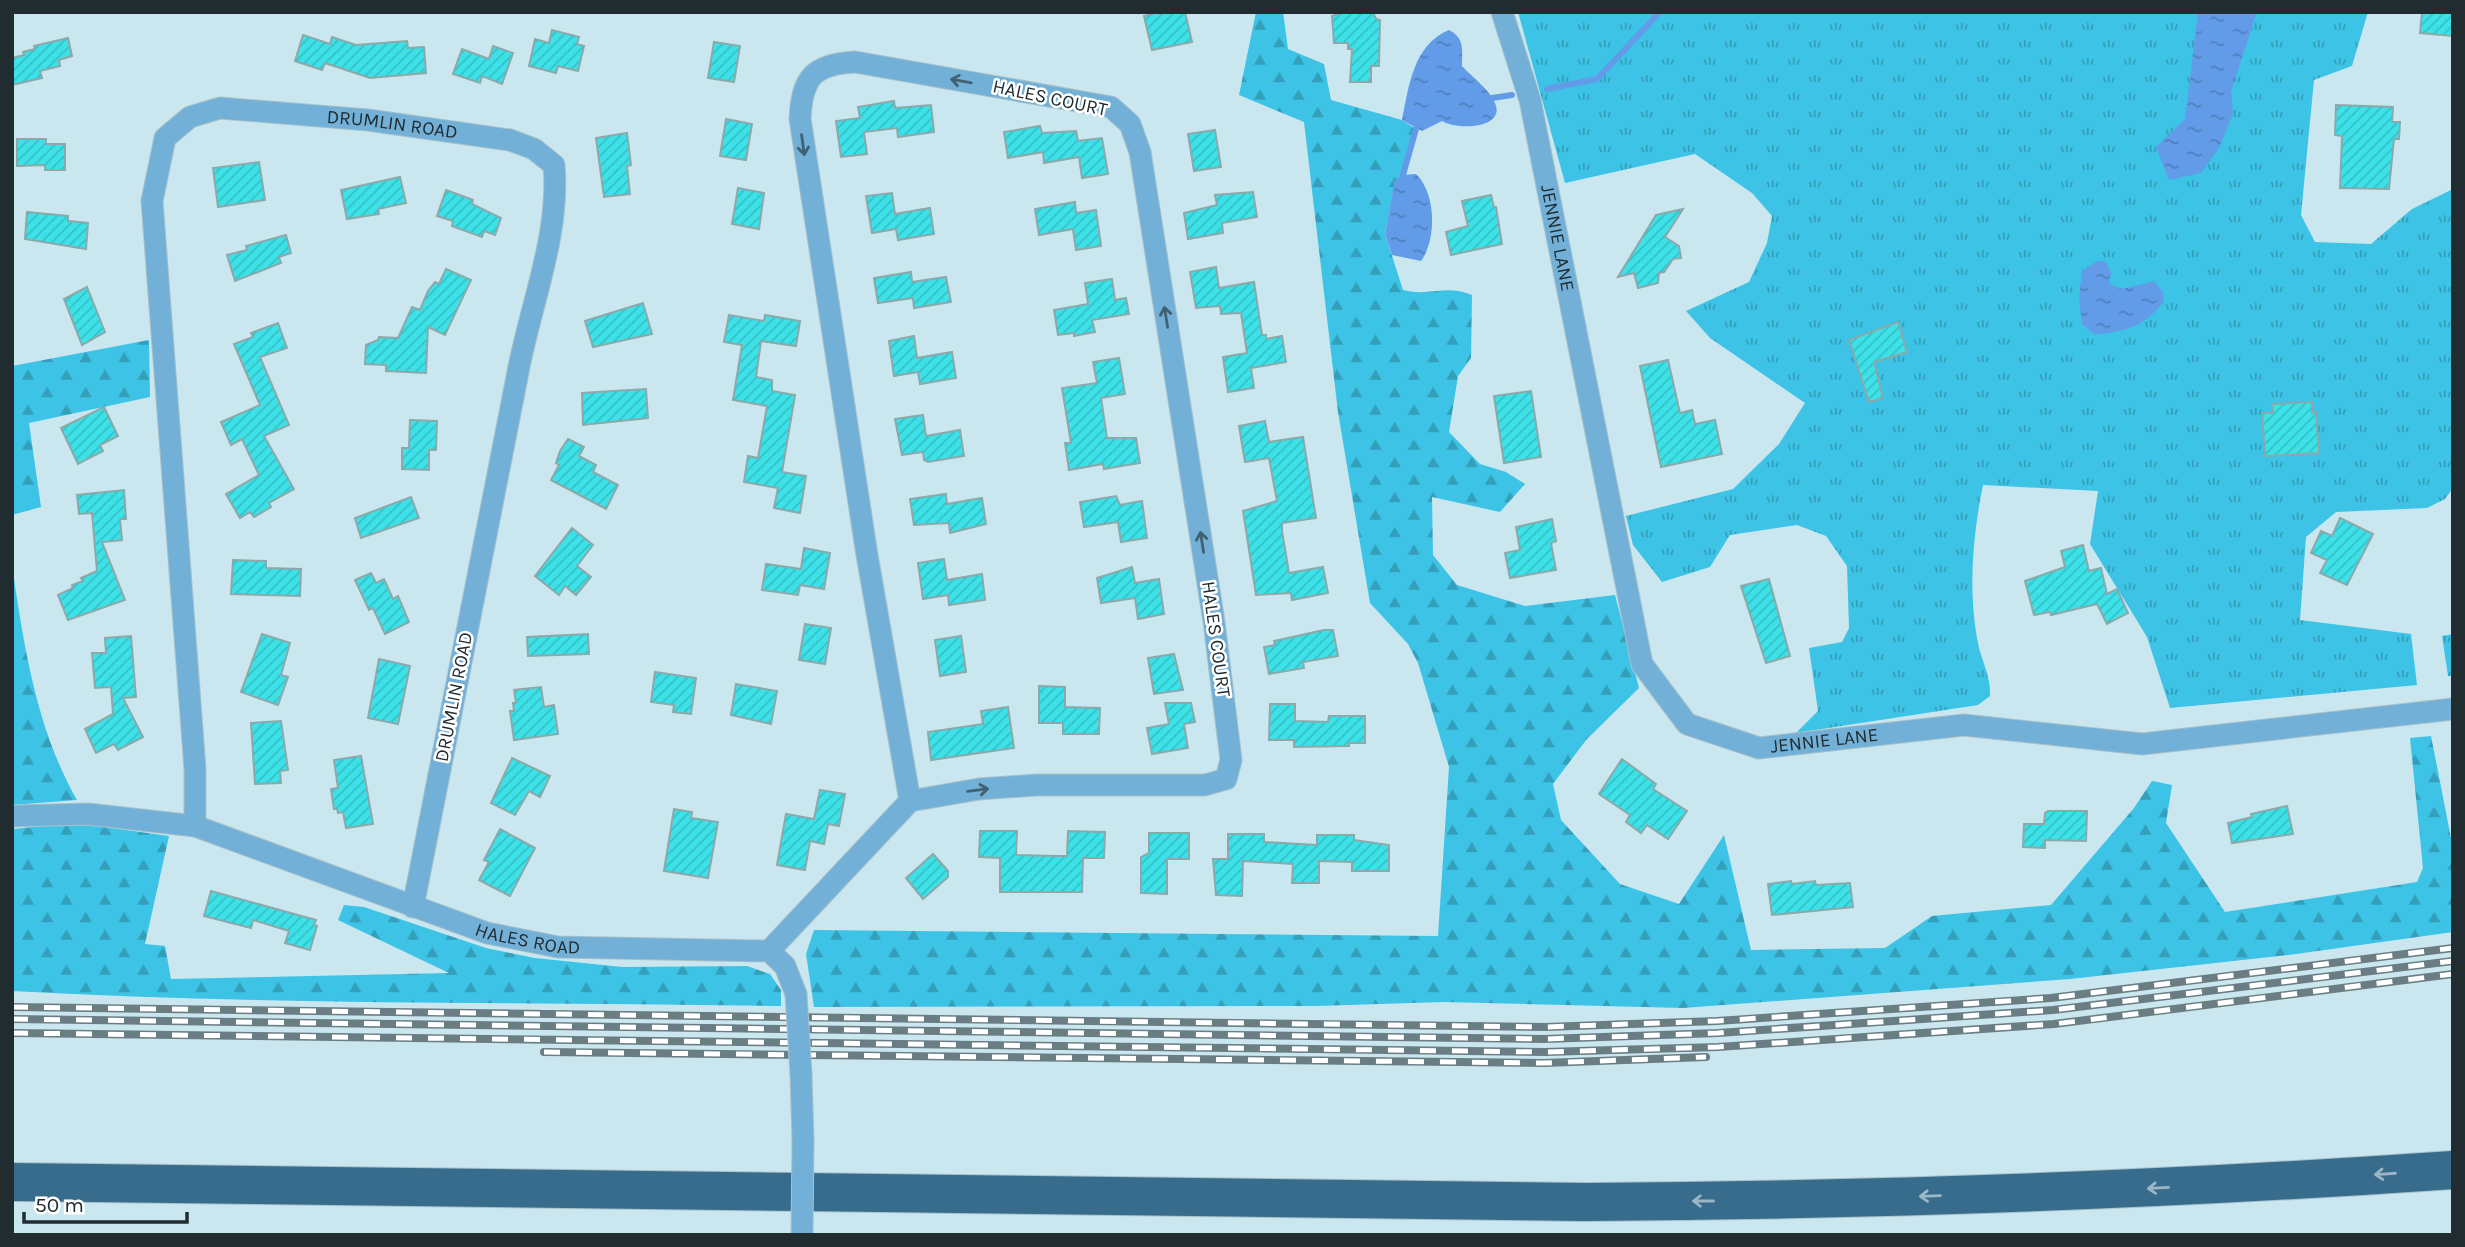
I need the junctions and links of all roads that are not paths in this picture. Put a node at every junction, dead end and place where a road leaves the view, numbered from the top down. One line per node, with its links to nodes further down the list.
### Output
1 (1503, 12): 2 (street, JENNIE LANE)
2 (2453, 709)
3 (910, 801): 3 (street, HALES COURT, one-way to 3); 7 (street)
4 (12, 816): 5 (street, HALES ROAD)
5 (195, 826): 6 (street, HALES ROAD); 6 (street, DRUMLIN ROAD)
6 (413, 907): 7 (street, HALES ROAD)
7 (769, 951): 10 (street, bridge)
8 (2453, 1170): 9 (highway, one-way to 9)
9 (12, 1182)
10 (802, 1235)

